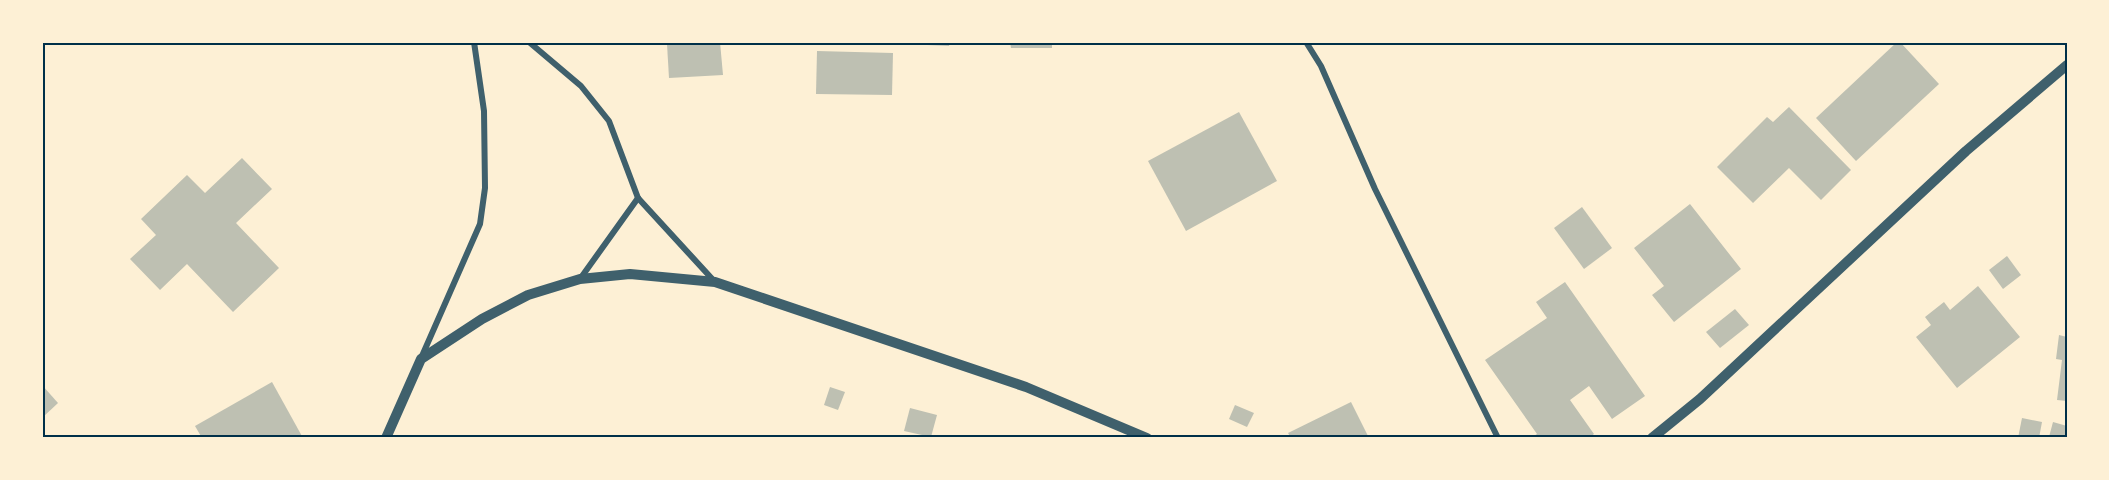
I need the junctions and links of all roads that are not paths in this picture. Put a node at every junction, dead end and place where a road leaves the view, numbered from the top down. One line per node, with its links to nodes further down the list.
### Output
1 (474, 42): 8 (street)
2 (529, 42): 5 (street)
3 (1306, 42): 11 (street)
4 (2067, 65): 12 (street)
5 (638, 198): 6 (street); 7 (street)
6 (580, 279): 7 (street); 8 (street)
7 (715, 282): 10 (street)
8 (421, 359): 9 (street)
9 (386, 438)
10 (1147, 438)
11 (1498, 438)
12 (1652, 438)

